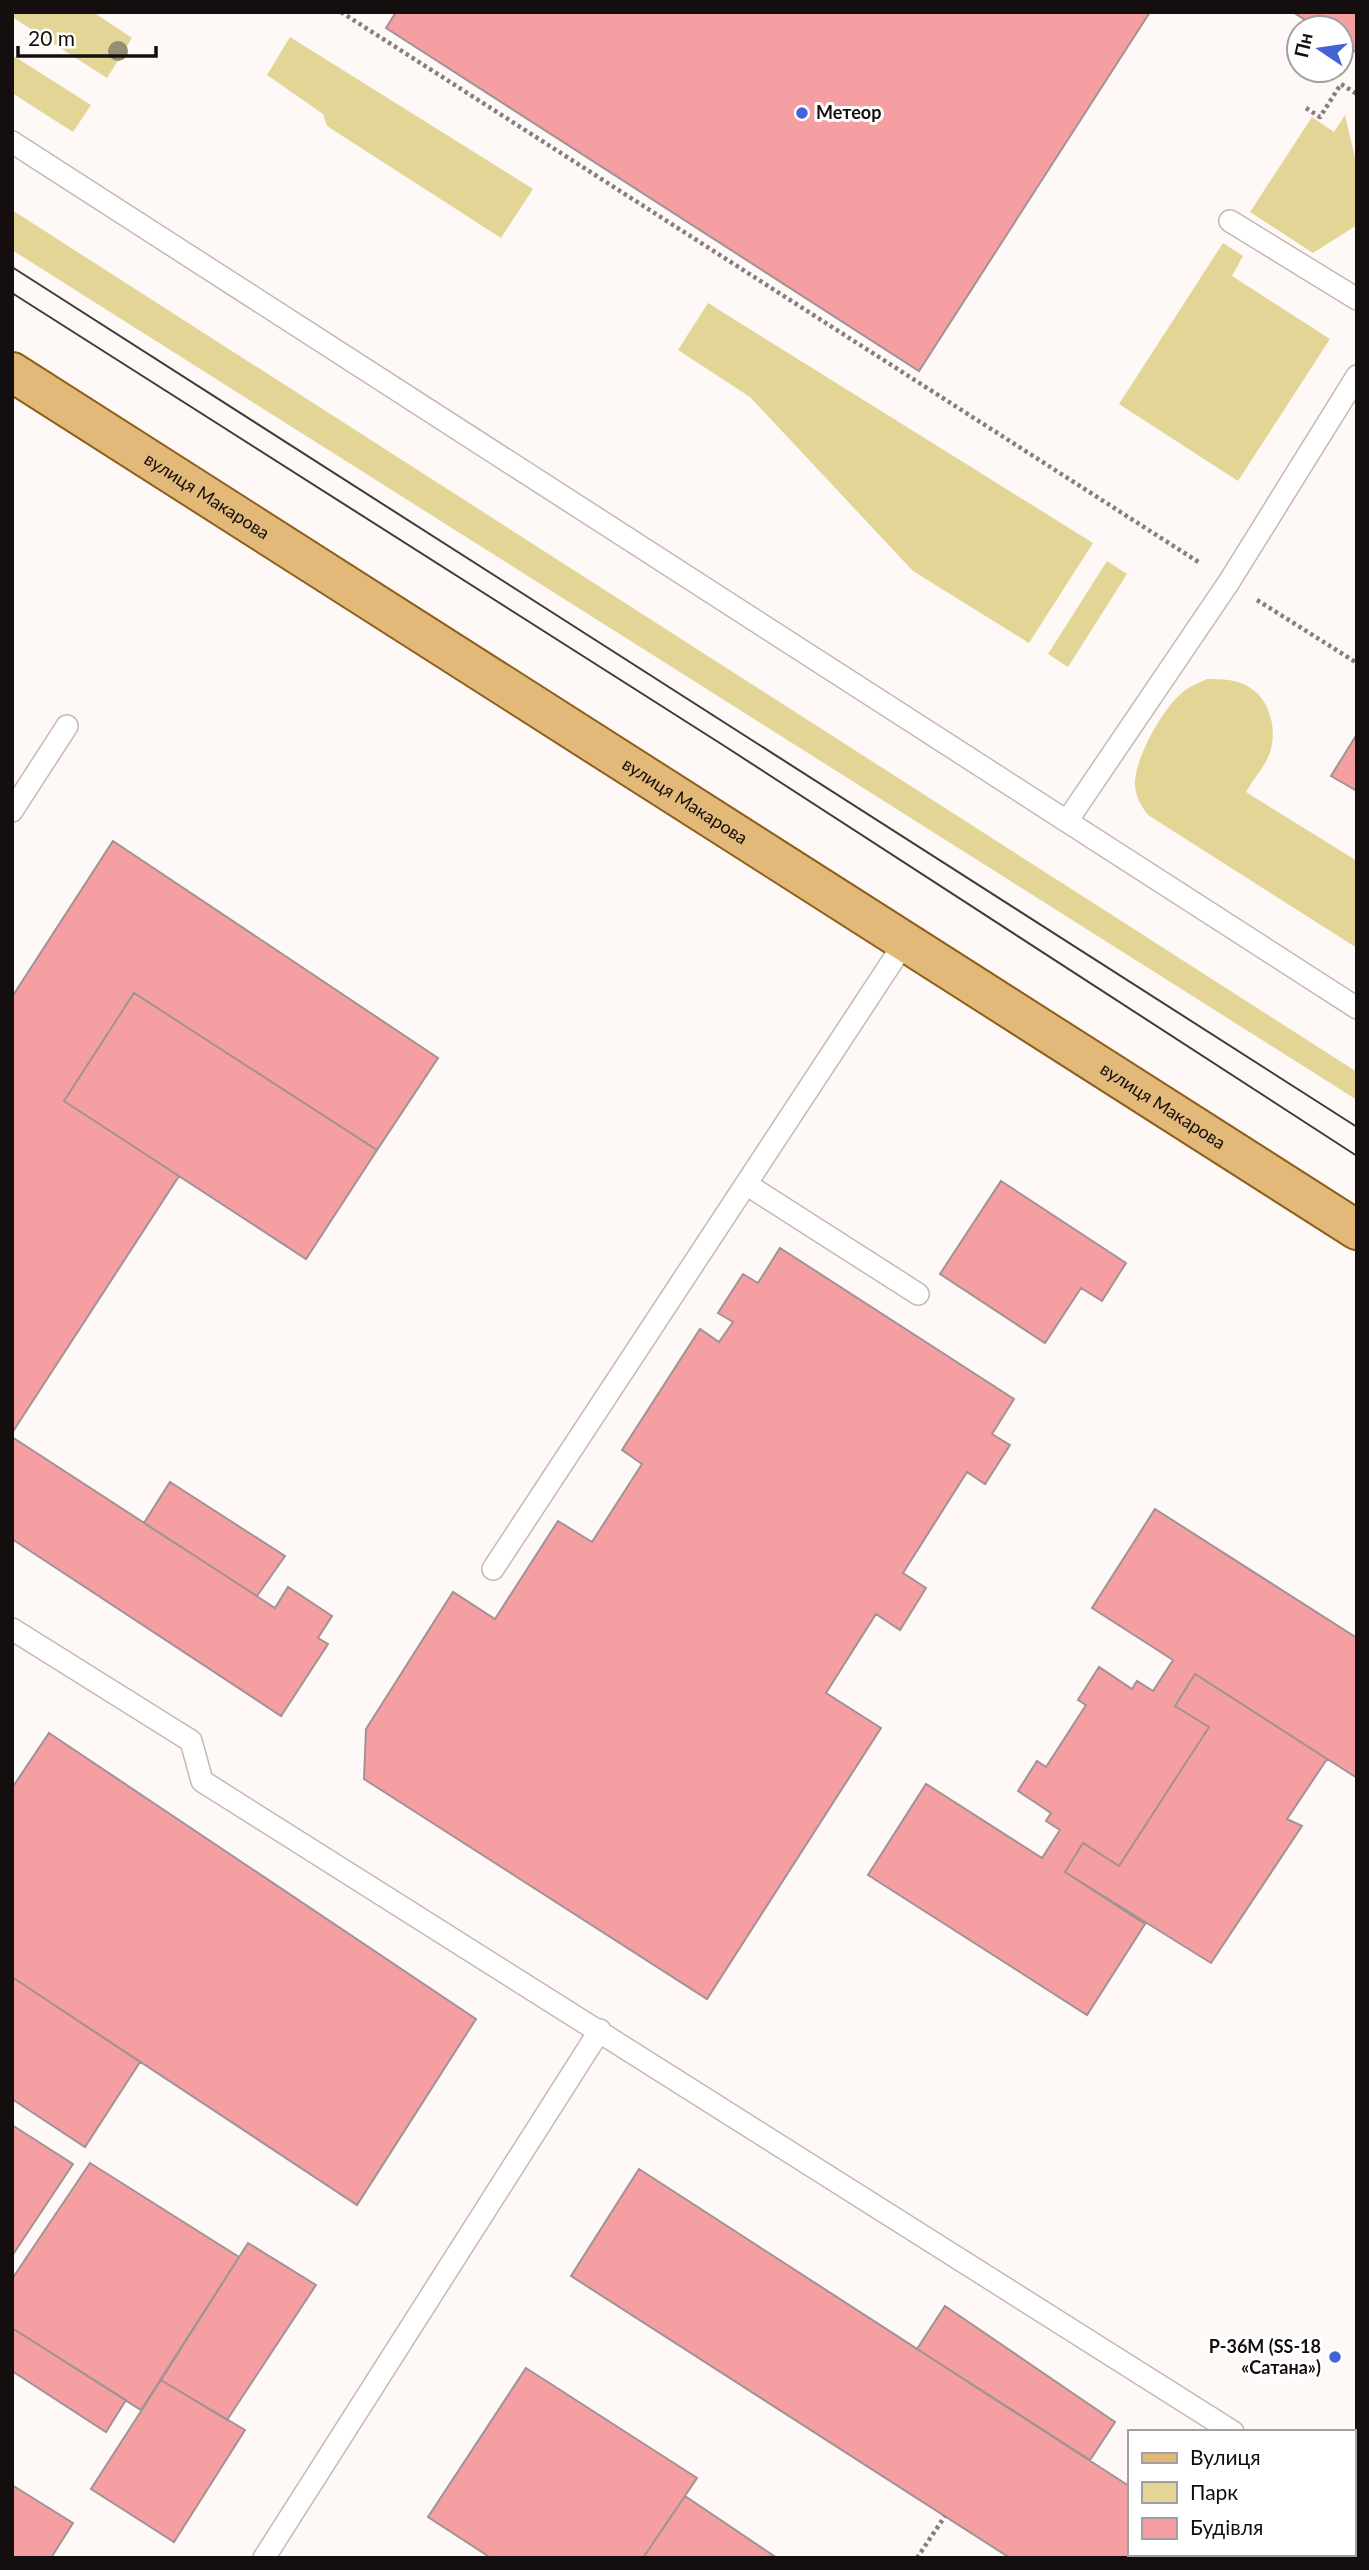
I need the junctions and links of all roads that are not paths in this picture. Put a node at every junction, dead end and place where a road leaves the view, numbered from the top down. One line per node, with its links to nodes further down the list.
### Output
1 (12, 142): 8 (lane)
2 (1230, 221): 3 (lane)
3 (1357, 299)
4 (12, 372): 9 (main road, вулиця Макарова)
5 (1357, 376): 8 (lane)
6 (67, 726): 7 (lane)
7 (12, 811)
8 (1067, 821): 10 (lane)
9 (905, 942): 11 (lane); 12 (main road, вулиця Макарова)
10 (1357, 1008)
11 (746, 1184): 13 (lane); 14 (lane)
12 (1357, 1230)
13 (918, 1294)
14 (493, 1569)
15 (12, 1629): 16 (lane)
16 (600, 2030): 17 (lane); 18 (lane)
17 (1230, 2430)
18 (264, 2558)

